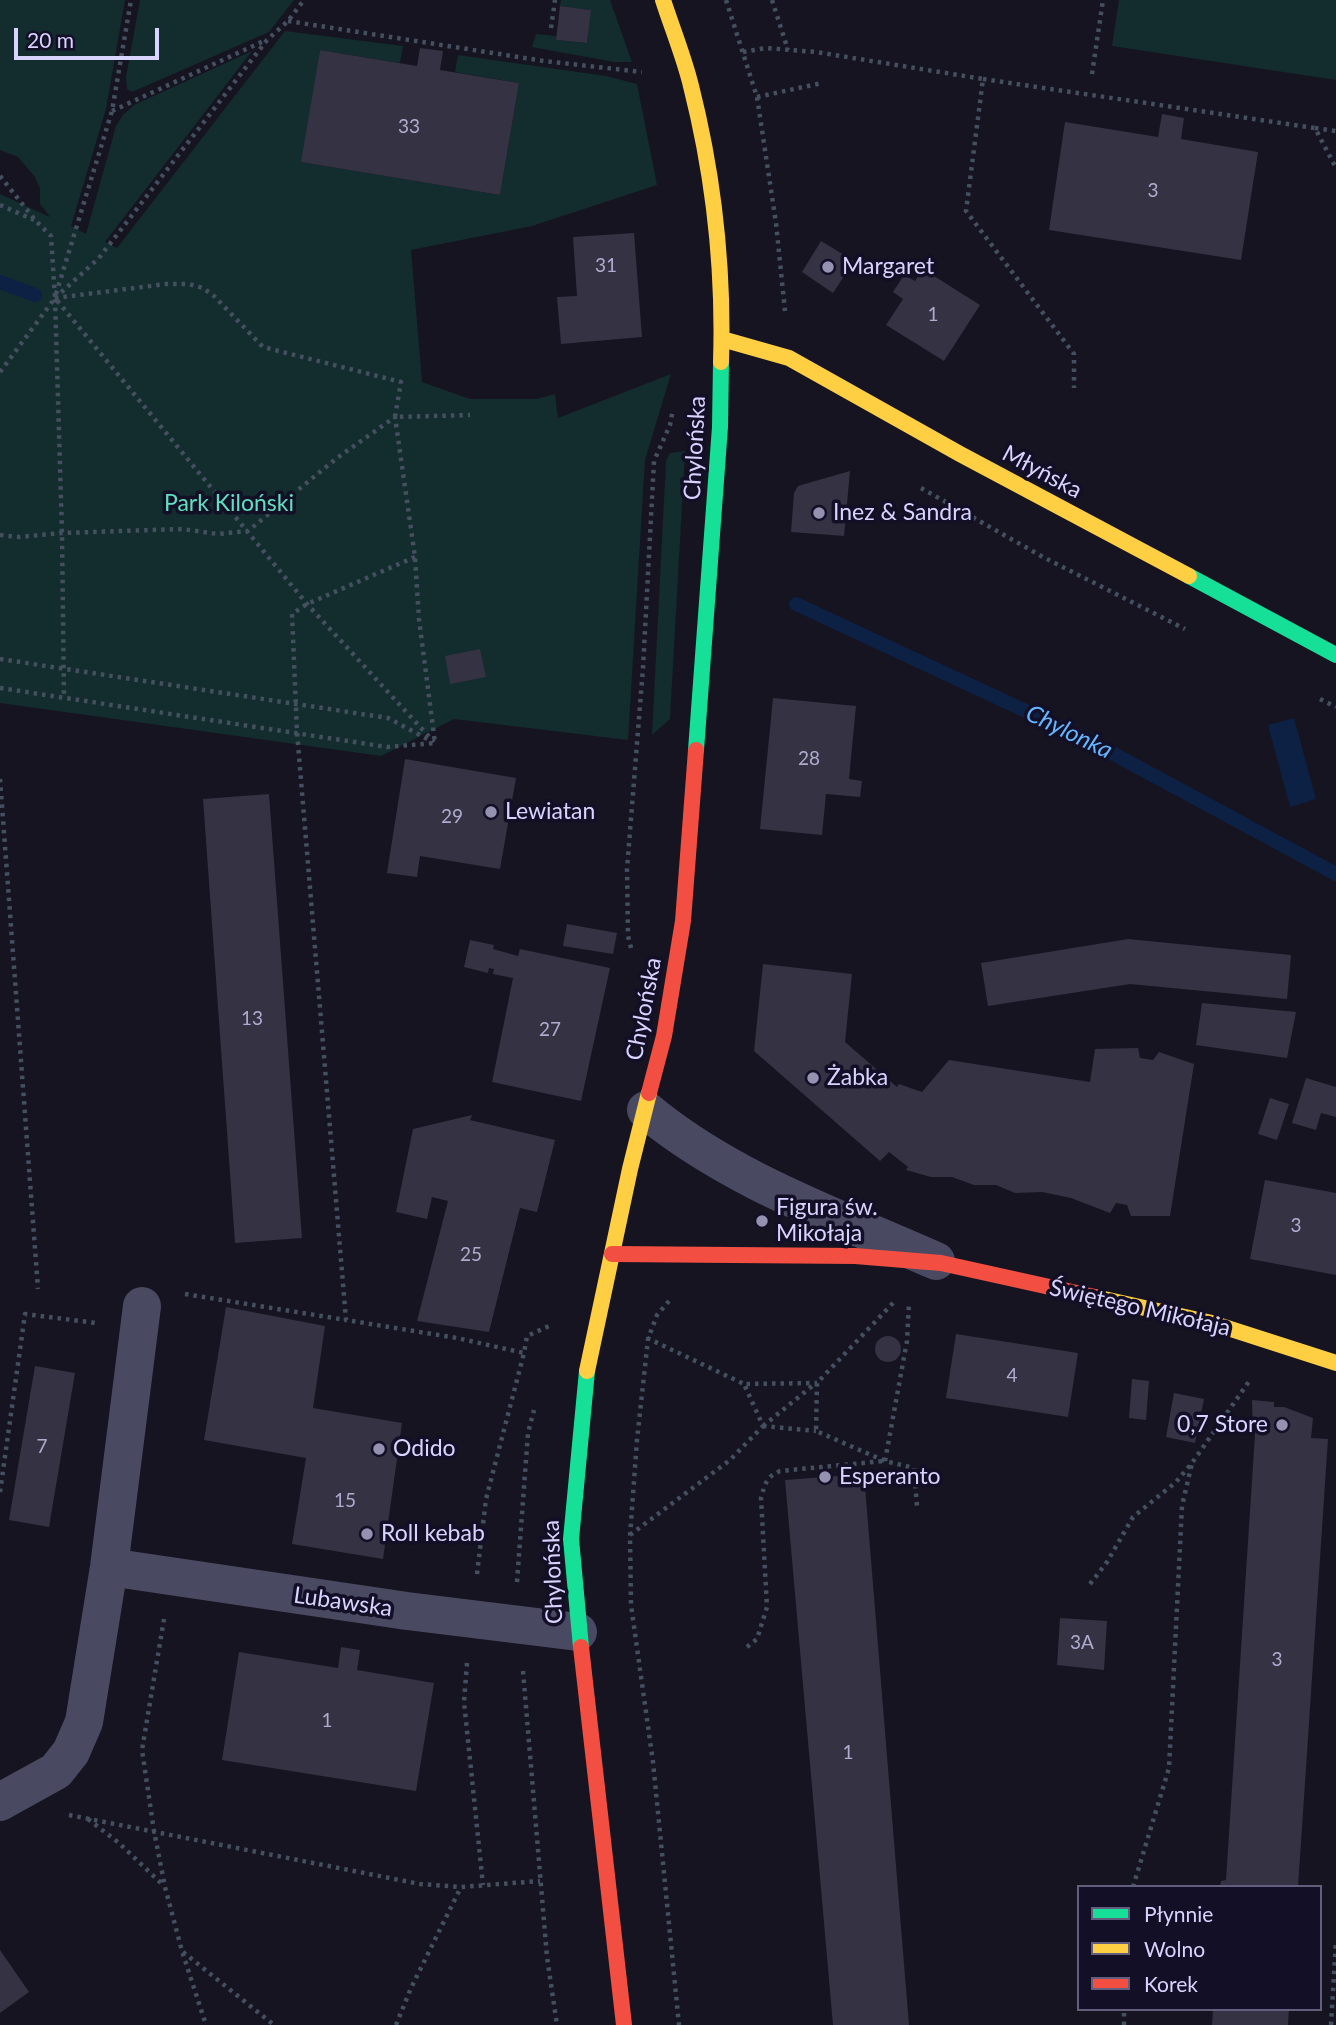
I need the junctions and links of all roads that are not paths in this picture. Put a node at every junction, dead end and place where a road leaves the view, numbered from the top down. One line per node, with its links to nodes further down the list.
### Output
1 (663, 0): 2 (street, Chylońska)
2 (722, 340): 3 (street, Młyńska); 4 (street, Chylońska)
3 (1336, 655)
4 (646, 1110): 5 (street, Chylońska); 6 (street, Świętego Mikołaja)
5 (612, 1254): 6 (street, Świętego Mikołaja); 10 (street, Chylońska)
6 (941, 1263): 8 (street, Świętego Mikołaja)
7 (140, 1317): 9 (street)
8 (1336, 1363)
9 (109, 1567): 10 (street, Lubawska); 11 (street)
10 (578, 1632): 12 (street, Chylońska)
11 (0, 1801)
12 (624, 2025)

